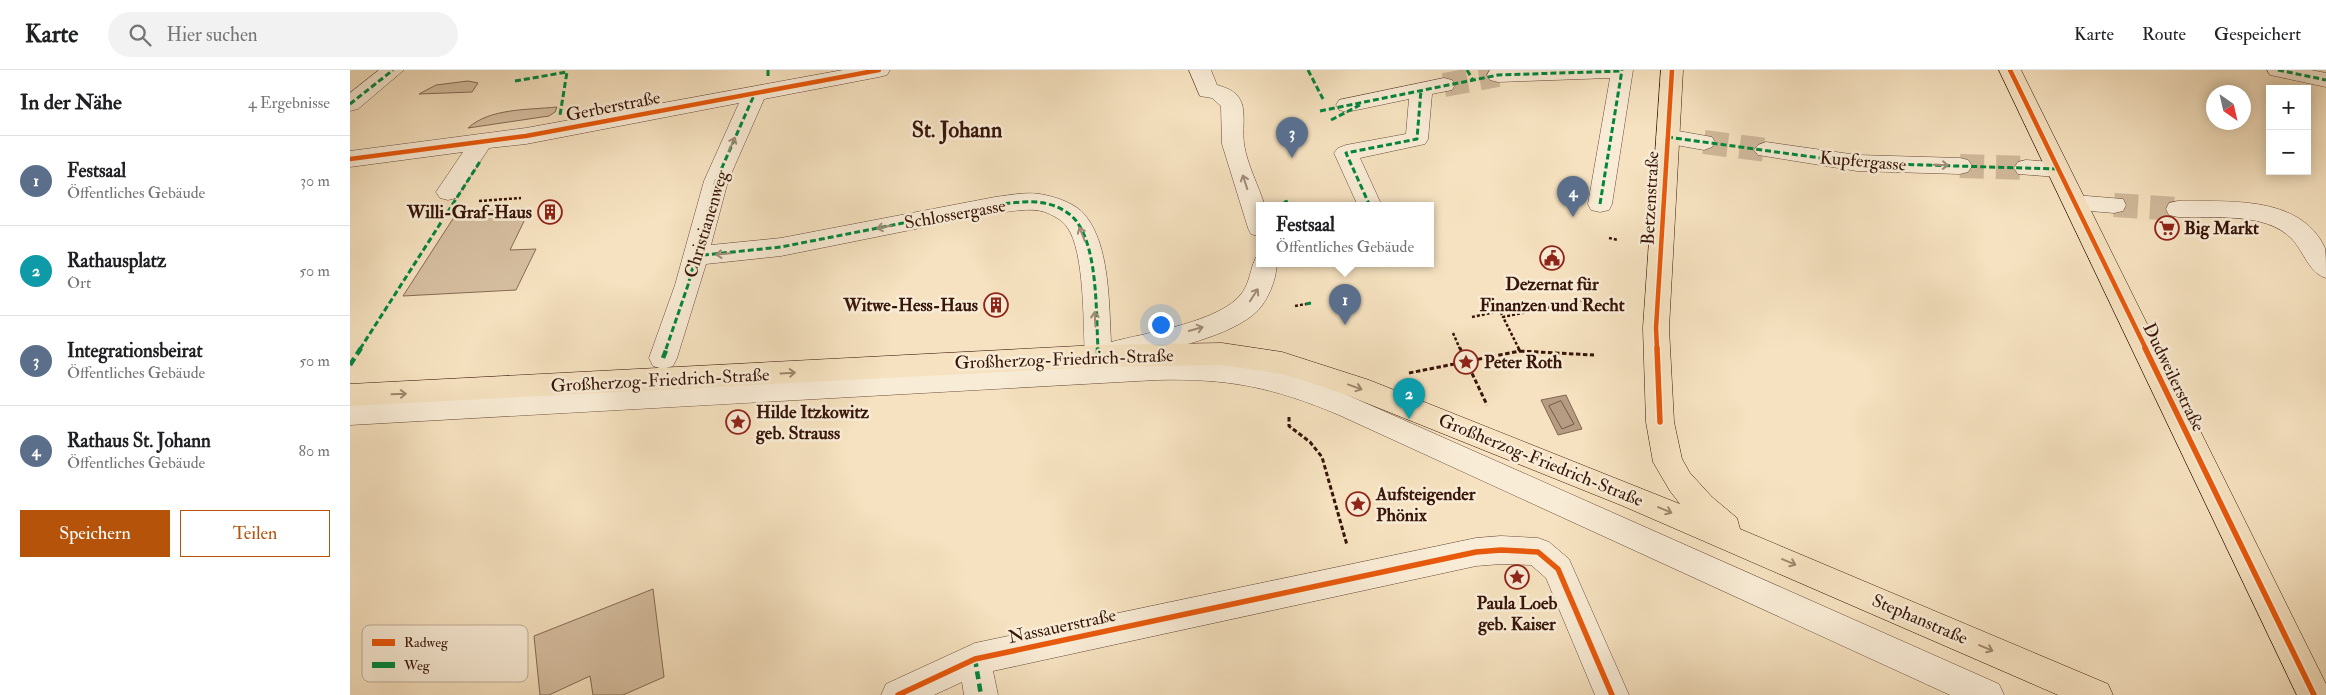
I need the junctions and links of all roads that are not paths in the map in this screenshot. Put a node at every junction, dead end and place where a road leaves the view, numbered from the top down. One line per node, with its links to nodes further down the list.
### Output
1 (393, 70): 13 (street)
2 (879, 70): 12 (street, Gerberstraße)
3 (1200, 70): 29 (street, one-way to 3)
4 (1672, 70): 15 (main road, Betzenstraße)
5 (2010, 70): 22 (main road, Dudweilerstraße)
6 (2278, 70): 9 (street)
7 (1622, 71): 8 (street); 25 (street)
8 (1498, 75)
9 (2326, 80)
10 (1444, 86): 11 (street)
11 (1421, 90): 14 (street); 24 (street)
12 (755, 93): 17 (street, Gerberstraße); 30 (street, Christianenweg, one-way to 12)
13 (350, 104)
14 (1331, 120)
15 (1667, 137): 16 (street); 38 (main road, Betzenstraße)
16 (1704, 142)
17 (481, 143): 19 (street, Gerberstraße); 23 (street)
18 (1766, 150): 20 (street, Kupfergasse, one-way to 20)
19 (350, 159)
20 (1960, 166)
21 (2026, 168): 22 (street)
22 (2058, 169): 26 (main road, Dudweilerstraße)
23 (448, 192)
24 (1368, 202)
25 (1600, 204)
26 (2075, 204): 27 (street); 46 (main road, Dudweilerstraße)
27 (2114, 205)
28 (2178, 209): 32 (street)
29 (1256, 216)
30 (694, 256): 33 (street, Schlossergasse, one-way to 30); 34 (street, Christianenweg)
31 (1264, 267): 33 (street, one-way to 31)
32 (2326, 269)
33 (1098, 356): 35 (main road, Großherzog-Friedrich-Straße, one-way to 33); 38 (main road, Großherzog-Friedrich-Straße, one-way to 38)
34 (663, 358)
35 (350, 396)
36 (350, 414): 44 (street)
37 (350, 428): 43 (street)
38 (1744, 543): 45 (main road, Stephanstraße, one-way to 45)
39 (975, 659): 40 (street, Nassauerstraße); 41 (street); 42 (street, Nassauerstraße)
40 (898, 695)
41 (981, 695)
42 (1612, 695)
43 (1947, 695)
44 (1987, 695)
45 (2096, 695)
46 (2314, 695)

